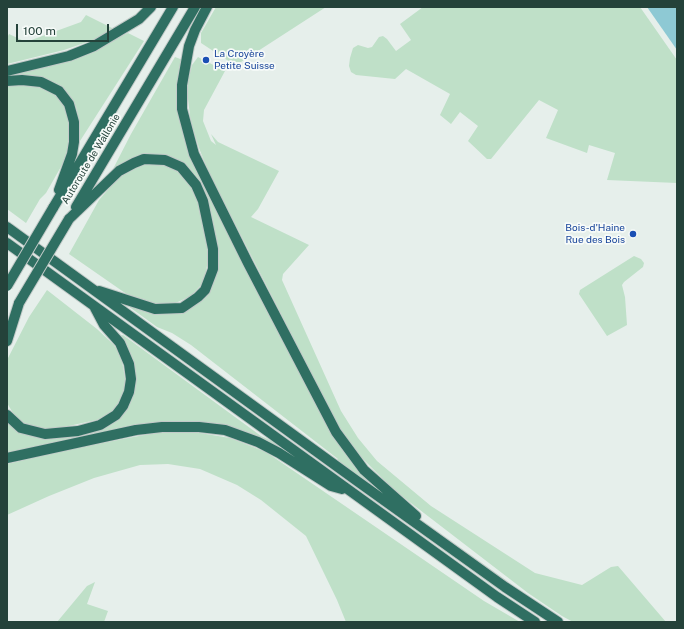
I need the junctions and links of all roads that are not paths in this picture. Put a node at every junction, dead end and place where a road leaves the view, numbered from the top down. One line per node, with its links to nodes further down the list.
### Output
1 (151, 7): 5 (highway)
2 (195, 7): 8 (highway, Autoroute de Wallonie)
3 (207, 7): 20 (highway)
4 (171, 11): 7 (highway, Autoroute de Wallonie)
5 (7, 71)
6 (7, 81): 7 (highway)
7 (53, 208): 11 (highway, Autoroute de Wallonie, bridge)
8 (69, 219): 12 (highway); 13 (highway, Autoroute de Wallonie, bridge)
9 (7, 227): 12 (highway)
10 (7, 243): 14 (highway)
11 (7, 286)
12 (92, 289): 20 (highway)
13 (19, 303): 15 (highway, Autoroute de Wallonie); 16 (highway)
14 (94, 306): 17 (highway); 19 (highway)
15 (7, 323)
16 (7, 341)
17 (7, 415)
18 (7, 458): 19 (highway)
19 (350, 492): 21 (highway)
20 (424, 529): 22 (highway)
21 (534, 622)
22 (558, 622)

